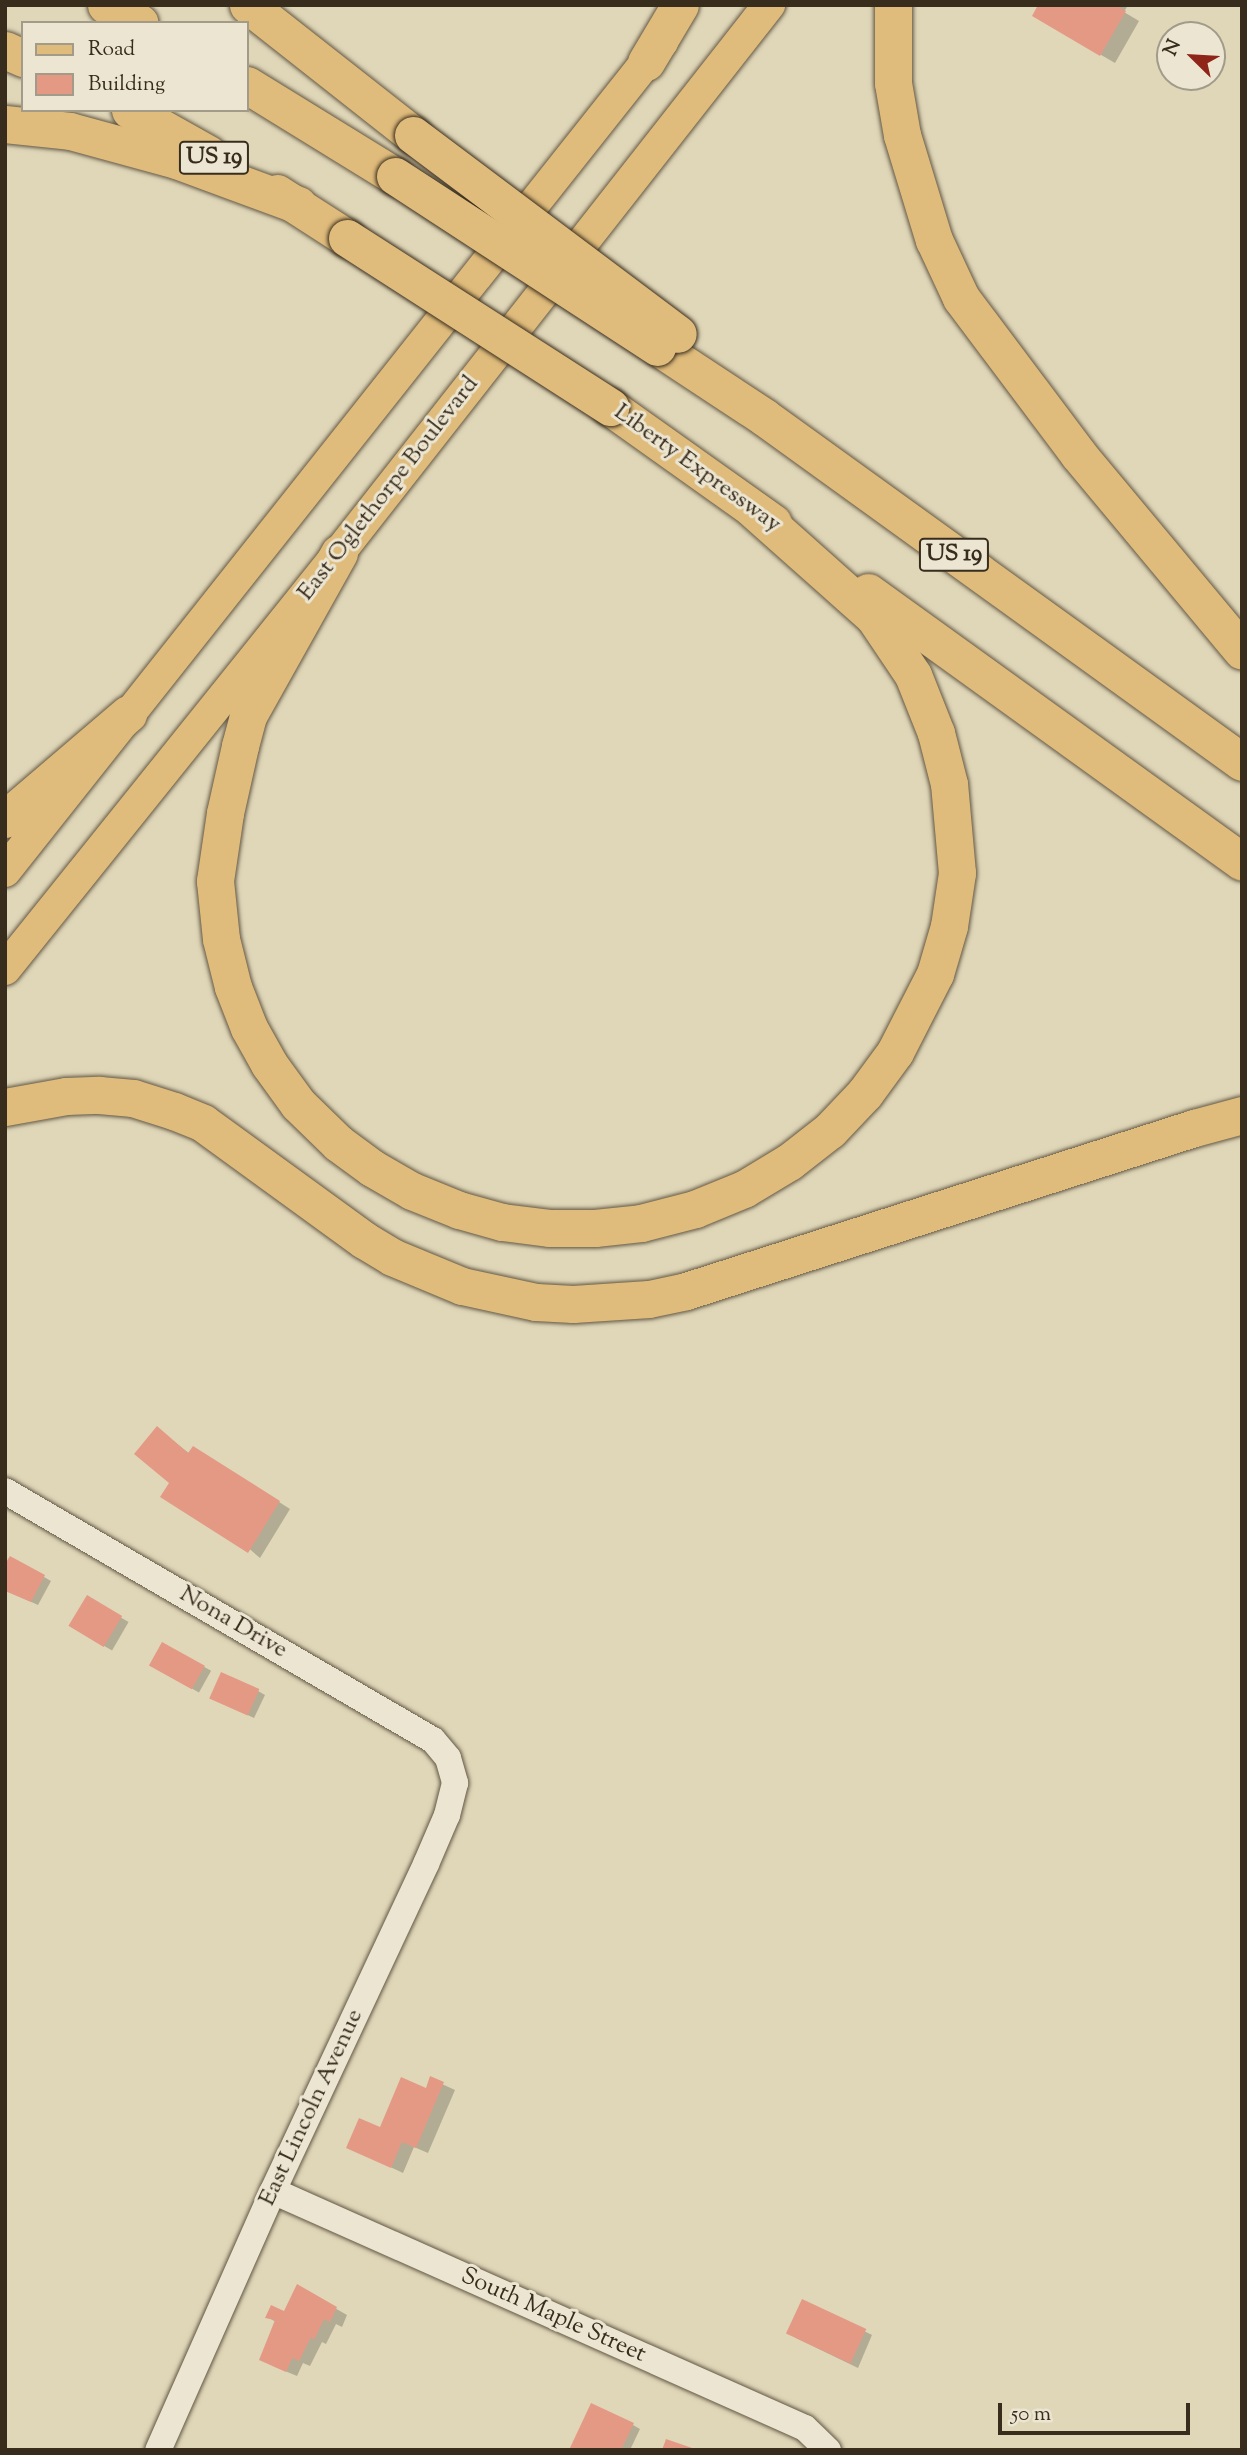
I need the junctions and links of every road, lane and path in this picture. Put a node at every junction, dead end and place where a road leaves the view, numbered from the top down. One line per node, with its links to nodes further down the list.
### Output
1 (106, 5): 7 (highway)
2 (248, 5): 15 (highway, bridge)
3 (680, 5): 10 (highway)
4 (691, 5): 10 (main road)
5 (769, 5): 17 (main road, East Oglethorpe Boulevard)
6 (893, 5): 18 (highway)
7 (135, 21)
8 (5, 50): 9 (highway)
9 (21, 57)
10 (646, 62): 19 (main road)
11 (248, 86): 15 (highway, bridge)
12 (134, 112): 14 (highway, Liberty Expressway / US 19)
13 (5, 124): 14 (highway)
14 (299, 205): 16 (highway, Liberty Expressway / US 19, bridge)
15 (671, 343): 20 (highway, US 19)
16 (754, 510): 17 (highway); 22 (highway, Liberty Expressway / US 19)
17 (339, 553): 24 (main road, East Oglethorpe Boulevard)
18 (1242, 651)
19 (128, 714): 21 (highway); 23 (main road)
20 (1242, 762)
21 (5, 819)
22 (1242, 862)
23 (5, 871)
24 (5, 969)
25 (5, 1107): 26 (highway)
26 (1242, 1115)
27 (5, 1491): 28 (street, Nona Drive)
28 (450, 1765): 29 (street, East Lincoln Avenue)
29 (273, 2191): 30 (street, East Lincoln Avenue); 31 (street, South Maple Street)
30 (158, 2450)
31 (828, 2450)

